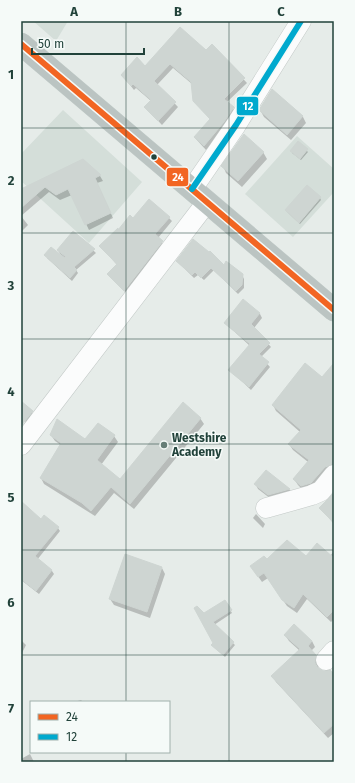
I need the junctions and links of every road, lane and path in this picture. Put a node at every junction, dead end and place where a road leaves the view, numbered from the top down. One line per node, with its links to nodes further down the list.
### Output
1 (301, 21): 3 (street)
2 (21, 44): 3 (highway)
3 (200, 196): 4 (highway); 5 (street)
4 (334, 310)
5 (21, 445)
6 (334, 474): 7 (street)
7 (266, 508)

